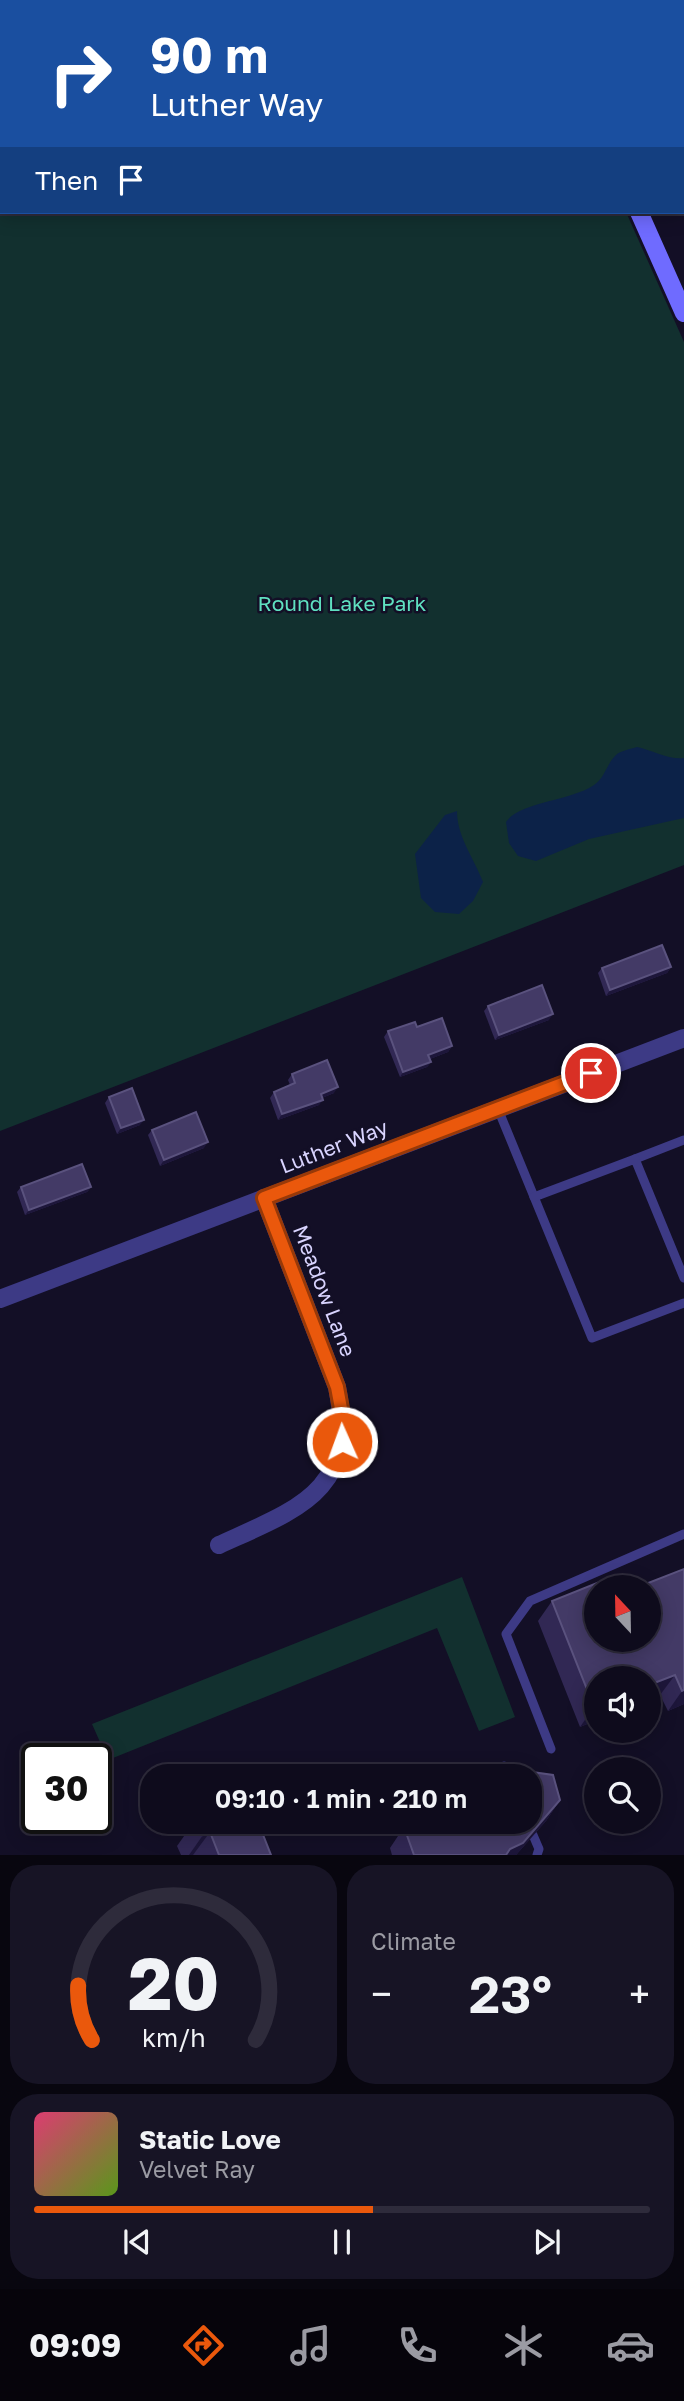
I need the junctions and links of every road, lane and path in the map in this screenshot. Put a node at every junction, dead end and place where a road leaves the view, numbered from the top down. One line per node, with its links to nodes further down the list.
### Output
1 (640, 214): 2 (main road)
2 (684, 313)
3 (684, 1038): 4 (street, Luther Way)
4 (498, 1109): 7 (lane); 8 (street, Luther Way)
5 (684, 1140): 6 (lane)
6 (635, 1158): 7 (lane); 9 (lane)
7 (534, 1197): 11 (lane)
8 (264, 1198): 10 (street, Luther Way); 13 (street, Meadow Lane)
9 (684, 1278)
10 (0, 1299)
11 (684, 1303)
12 (684, 1534): 14 (lane)
13 (219, 1545)
14 (551, 1749)
15 (533, 1835): 16 (lane)
16 (537, 1855)

